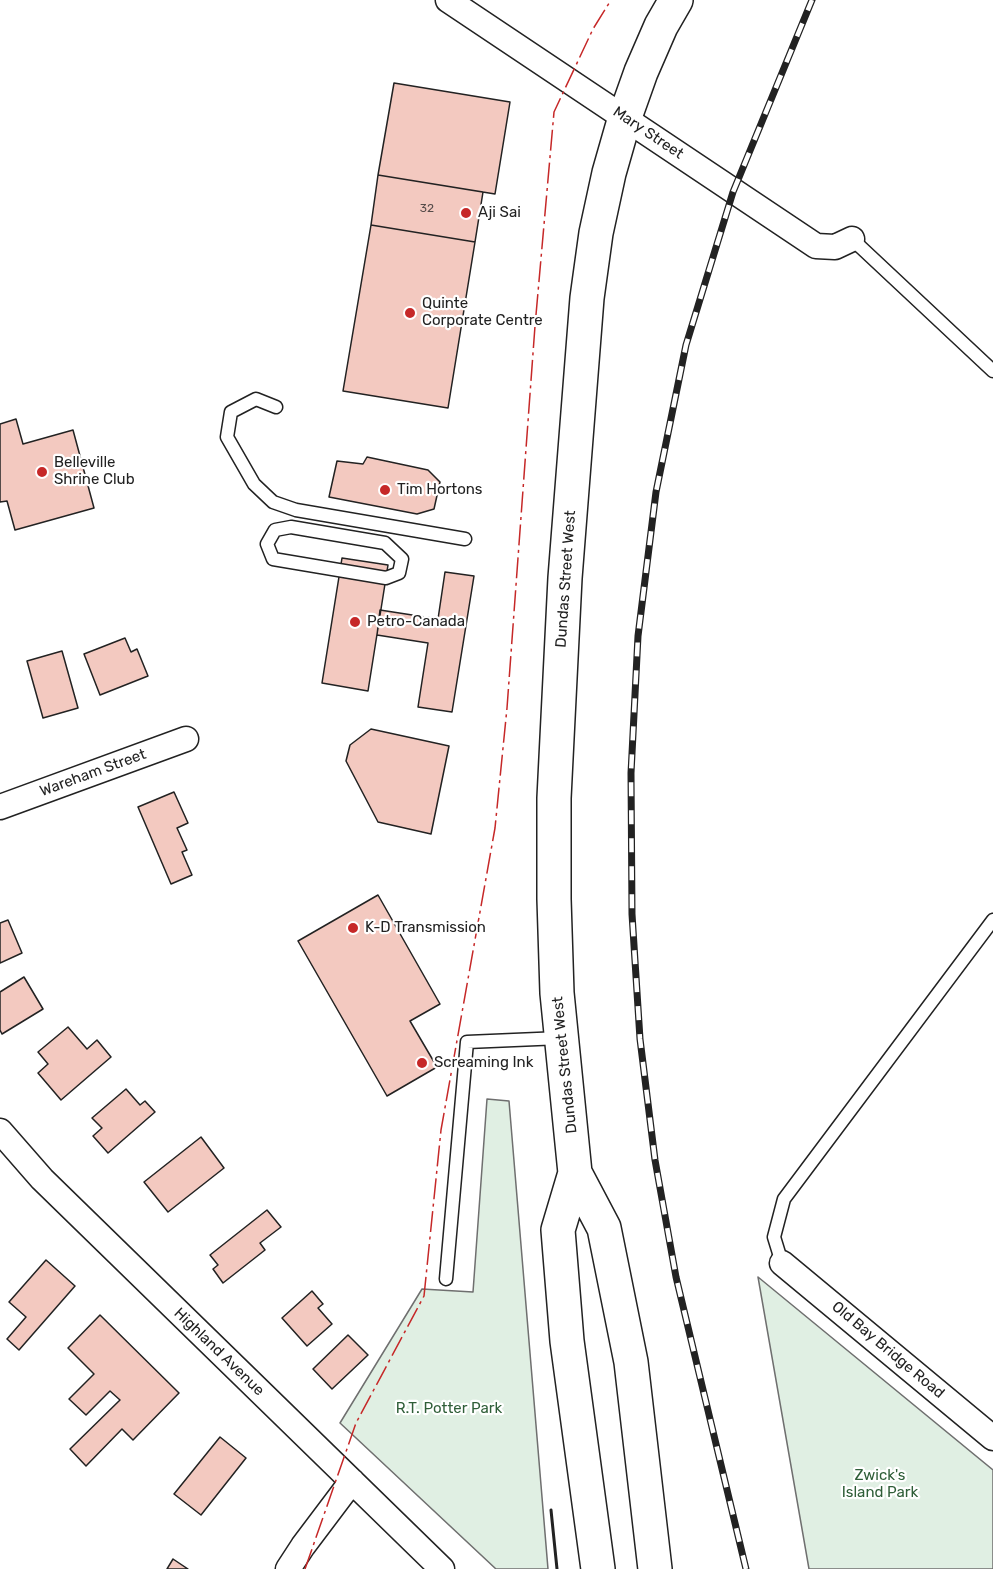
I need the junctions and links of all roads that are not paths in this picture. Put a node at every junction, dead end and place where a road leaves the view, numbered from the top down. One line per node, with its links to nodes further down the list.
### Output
1 (448, 0): 3 (street, Mary Street)
2 (676, 0): 3 (main road, Dundas Street West)
3 (625, 117): 4 (street, Mary Street); 12 (main road, Dundas Street West)
4 (852, 239): 5 (lane)
5 (993, 371)
6 (276, 407): 7 (lane)
7 (465, 539)
8 (402, 559): 8 (lane)
9 (186, 740): 10 (street, Wareham Street)
10 (0, 807)
11 (993, 920): 15 (lane)
12 (562, 1038): 14 (main road, Dundas Street West); 16 (lane)
13 (0, 1131): 18 (street, Highland Avenue)
14 (575, 1173): 21 (main road, Dundas Street West); 22 (main road, Dundas Street West)
15 (782, 1263): 17 (street, Old Bay Bridge Road)
16 (446, 1279)
17 (993, 1438)
18 (352, 1481): 19 (street); 20 (street, Highland Avenue)
19 (288, 1569)
20 (442, 1569)
21 (598, 1569)
22 (656, 1569)

